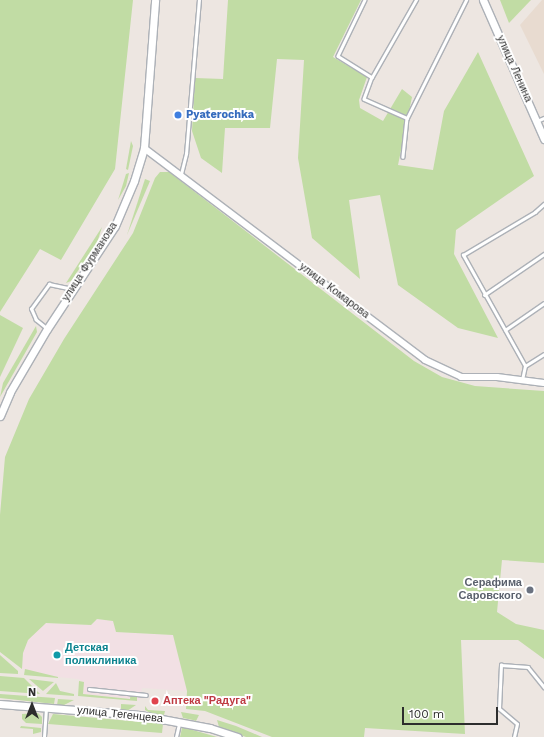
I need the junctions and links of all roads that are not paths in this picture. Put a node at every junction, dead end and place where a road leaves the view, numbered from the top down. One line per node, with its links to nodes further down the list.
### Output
1 (155, 0): 12 (main road, улица Фурманова)
2 (199, 0): 14 (lane)
3 (365, 0): 7 (lane)
4 (416, 0): 7 (lane)
5 (466, 0): 8 (lane)
6 (483, 0): 10 (main road, улица Ленина)
7 (372, 77): 8 (lane)
8 (407, 118): 13 (lane)
9 (544, 118): 10 (lane)
10 (536, 121): 11 (main road, улица Ленина)
11 (544, 139)
12 (144, 148): 14 (street, улица Комарова); 17 (main road, улица Фурманова)
13 (403, 157)
14 (180, 175): 24 (street, улица Комарова)
15 (544, 204): 18 (lane)
16 (544, 254): 18 (lane)
17 (72, 289): 20 (main road, улица Фурманова); 20 (lane)
18 (484, 295): 21 (lane)
19 (544, 303): 21 (lane)
20 (47, 329): 26 (main road, улица Фурманова)
21 (505, 330): 23 (lane)
22 (544, 354): 23 (lane)
23 (525, 366): 24 (lane)
24 (522, 381): 25 (street, улица Комарова)
25 (544, 383)
26 (0, 416)
27 (544, 688): 36 (lane)
28 (89, 689): 29 (lane)
29 (146, 695)
30 (0, 704): 31 (main road, улица Тегенцева)
31 (46, 708): 32 (main road, улица Тегенцева); 33 (lane)
32 (180, 722): 34 (lane); 35 (main road, улица Тегенцева)
33 (44, 737)
34 (176, 737)
35 (238, 737)
36 (514, 737)

